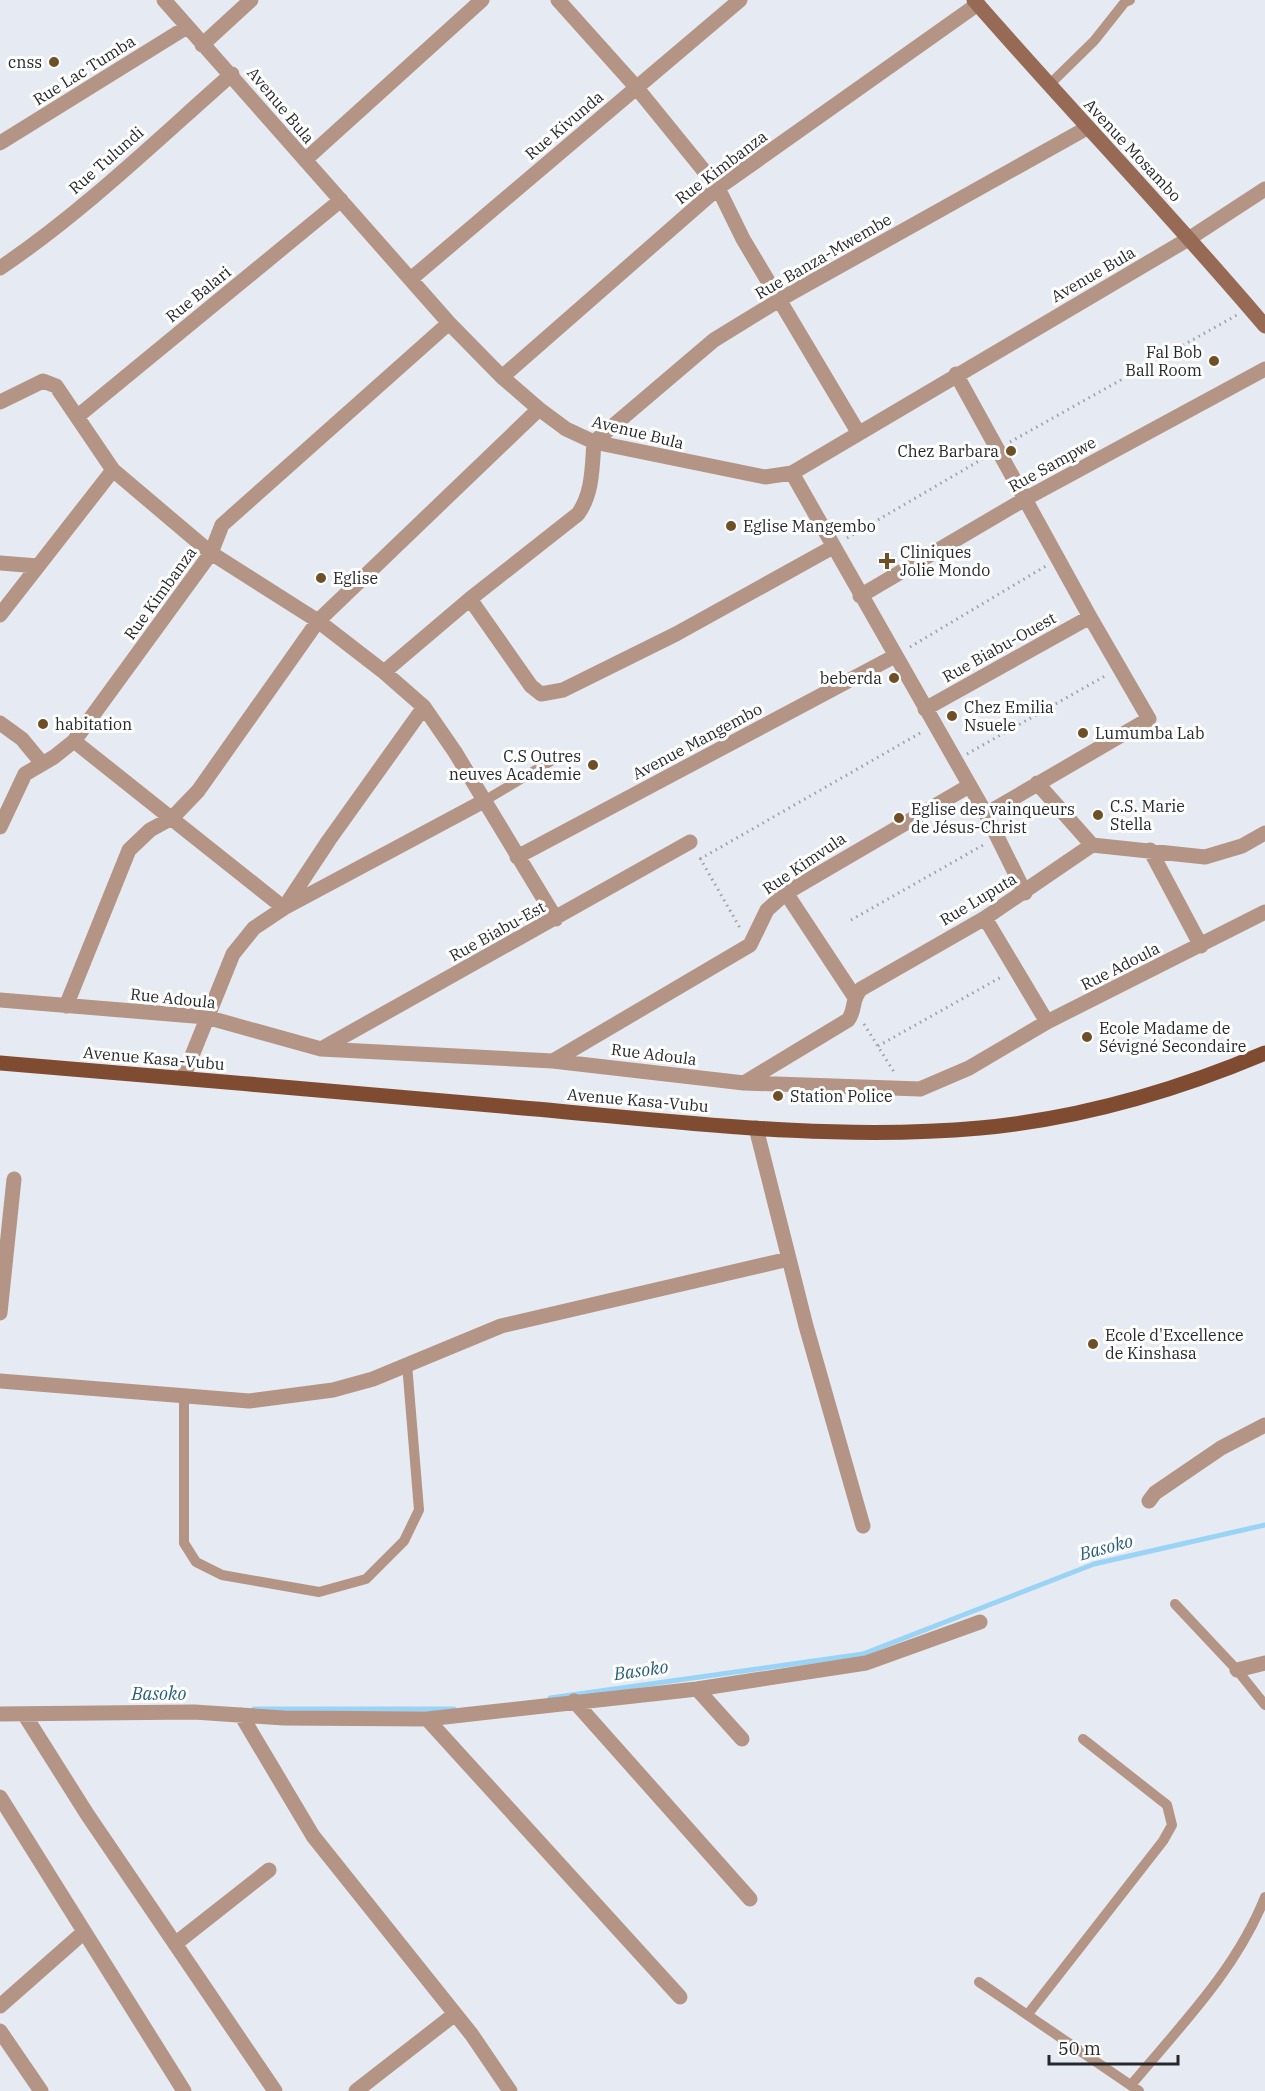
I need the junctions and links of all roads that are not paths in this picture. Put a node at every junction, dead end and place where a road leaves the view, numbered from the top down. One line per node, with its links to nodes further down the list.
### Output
1 (164, 0): 8 (street, Avenue Bula)
2 (250, 0): 9 (street)
3 (482, 0): 15 (street)
4 (558, 0): 12 (street)
5 (740, 0): 12 (street, Rue Kivunda)
6 (1130, 0): 11 (lane)
7 (976, 2): 11 (street, Avenue Mosambo); 16 (street, Rue Kimbanza)
8 (187, 27): 9 (street, Avenue Bula); 14 (street, Rue Lac Tumba)
9 (202, 45): 10 (street, Avenue Bula)
10 (232, 75): 15 (street, Avenue Bula); 20 (street, Rue Tulundi)
11 (1049, 85): 13 (street, Avenue Mosambo)
12 (636, 87): 16 (street); 21 (street, Rue Kivunda)
13 (1087, 128): 19 (street, Avenue Mosambo); 22 (street, Rue Banza-Mwembe)
14 (0, 143)
15 (305, 160): 18 (street, Avenue Bula)
16 (718, 188): 22 (street); 27 (street, Rue Kimbanza)
17 (1265, 189): 19 (street, Avenue Bula)
18 (341, 200): 21 (street, Avenue Bula); 30 (street, Rue Balari)
19 (1190, 238): 24 (street, Avenue Mosambo); 26 (street, Avenue Bula)
20 (0, 268)
21 (411, 278): 23 (street, Avenue Bula)
22 (779, 300): 31 (street); 32 (street, Rue Banza-Mwembe)
23 (449, 323): 27 (street, Avenue Bula); 37 (street, Rue Kimbanza)
24 (1265, 326)
25 (1265, 369): 35 (street, Rue Sampwe)
26 (956, 374): 31 (street, Avenue Bula); 35 (street)
27 (502, 377): 29 (street, Avenue Bula)
28 (0, 402): 30 (street)
29 (539, 409): 32 (street, Avenue Bula); 44 (street)
30 (78, 416): 33 (street)
31 (858, 432): 34 (street, Avenue Bula)
32 (594, 442): 34 (street, Avenue Bula); 41 (street)
33 (113, 470): 37 (street); 39 (street)
34 (792, 473): 36 (street)
35 (1025, 499): 40 (street, Rue Sampwe); 43 (street)
36 (833, 547): 40 (street); 41 (street)
37 (211, 553): 44 (street); 50 (street, Rue Kimbanza)
38 (0, 563): 39 (street)
39 (38, 566): 42 (street)
40 (860, 596): 45 (street)
41 (470, 599): 46 (street)
42 (0, 615)
43 (1090, 617): 48 (street, Rue Biabu-Ouest); 53 (street)
44 (318, 621): 46 (street); 57 (street)
45 (894, 656): 48 (street); 63 (street, Avenue Mangembo)
46 (384, 672): 47 (street)
47 (424, 707): 55 (street); 66 (street)
48 (925, 709): 54 (street)
49 (0, 723): 52 (street)
50 (74, 741): 52 (street, Rue Kimbanza); 57 (street)
51 (561, 755): 55 (lane)
52 (41, 762): 58 (street, Rue Kimbanza)
53 (1037, 783): 56 (street); 61 (street)
54 (969, 786): 56 (street); 64 (street, Rue Kimvula)
55 (484, 801): 63 (street); 66 (street)
56 (986, 814): 65 (street)
57 (172, 818): 66 (street); 73 (street)
58 (0, 827)
59 (1265, 833): 62 (street)
60 (690, 842): 69 (street, Rue Biabu-Est)
61 (1092, 844): 62 (street); 65 (street, Rue Luputa)
62 (1150, 850): 70 (street)
63 (517, 857): 69 (street)
64 (786, 893): 72 (street); 78 (street, Rue Kimvula)
65 (1025, 893): 68 (street, Rue Luputa)
66 (284, 908): 74 (street)
67 (1265, 912): 70 (street, Rue Adoula)
68 (985, 918): 72 (street, Rue Luputa); 75 (street)
69 (556, 919): 76 (street, Rue Biabu-Est)
70 (1201, 945): 75 (street, Rue Adoula)
71 (0, 1000): 73 (street, Rue Adoula)
72 (853, 1001): 81 (street, Rue Luputa)
73 (66, 1005): 74 (street, Rue Adoula)
74 (206, 1017): 76 (street, Rue Adoula); 80 (street)
75 (1047, 1022): 81 (street, Rue Adoula)
76 (321, 1049): 78 (street, Rue Adoula)
77 (1265, 1053): 82 (main road, Avenue Kasa-Vubu)
78 (553, 1061): 81 (street, Rue Adoula)
79 (0, 1063): 80 (main road, Avenue Kasa-Vubu)
80 (183, 1078): 82 (main road, Avenue Kasa-Vubu)
81 (744, 1083)
82 (756, 1128): 84 (street)
83 (14, 1179): 85 (street)
84 (789, 1259): 86 (street); 91 (street)
85 (0, 1313)
86 (407, 1364): 88 (street); 88 (lane)
87 (0, 1381): 88 (street)
88 (184, 1396)
89 (1265, 1425): 90 (street)
90 (1149, 1501)
91 (863, 1526)
92 (1175, 1604): 95 (lane)
93 (980, 1622): 96 (street)
94 (1265, 1663): 95 (street)
95 (1237, 1670): 98 (lane)
96 (697, 1689): 97 (street); 103 (street)
97 (574, 1701): 102 (street); 108 (street)
98 (1265, 1705)
99 (0, 1714): 100 (street)
100 (24, 1714): 101 (street); 110 (street)
101 (241, 1716): 102 (street); 114 (street)
102 (427, 1719): 112 (street)
103 (741, 1739)
104 (1083, 1739): 115 (lane)
105 (0, 1797): 109 (street)
106 (269, 1870): 110 (street)
107 (1265, 1897): 117 (lane)
108 (750, 1899)
109 (84, 1932): 113 (street); 119 (street)
110 (175, 1944): 120 (street)
111 (979, 1982): 115 (lane)
112 (680, 1997)
113 (0, 2006)
114 (455, 2014): 121 (street); 122 (street)
115 (1028, 2014): 117 (lane)
116 (0, 2031): 118 (street)
117 (1135, 2088)
118 (41, 2091)
119 (184, 2091)
120 (275, 2091)
121 (356, 2091)
122 (510, 2091)

